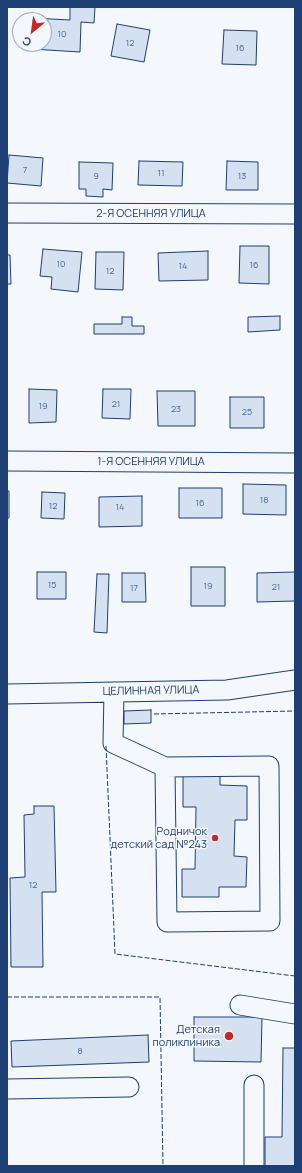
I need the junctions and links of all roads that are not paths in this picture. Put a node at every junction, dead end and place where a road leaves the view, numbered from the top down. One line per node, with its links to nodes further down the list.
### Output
1 (7, 213): 2 (street, 2-Я ОСЕННЯЯ УЛИЦА)
2 (295, 214)
3 (7, 461): 4 (street, 1-Я ОСЕННЯЯ УЛИЦА)
4 (295, 463)
5 (295, 680): 6 (street, ЦЕЛИННАЯ УЛИЦА)
6 (114, 692): 7 (street, ЦЕЛИННАЯ УЛИЦА); 8 (street)
7 (7, 694)
8 (166, 767): 8 (street)
9 (240, 1005): 10 (street)
10 (295, 1014)
11 (254, 1085): 14 (street)
12 (129, 1087): 13 (street)
13 (7, 1089)
14 (254, 1166)

